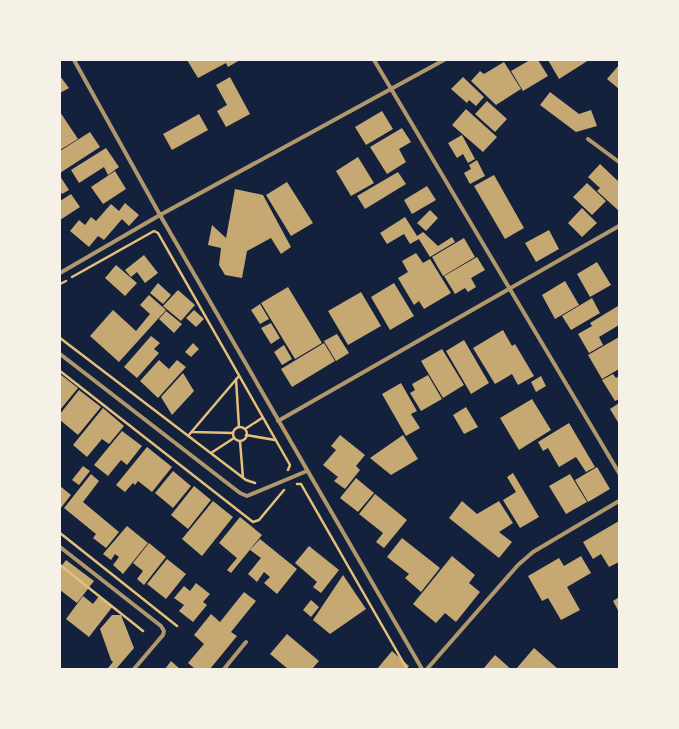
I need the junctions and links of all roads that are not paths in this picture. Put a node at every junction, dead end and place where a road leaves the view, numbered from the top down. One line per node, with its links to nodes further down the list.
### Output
1 (74, 60): 7 (street)
2 (374, 60): 4 (street)
3 (444, 60): 4 (street)
4 (391, 90): 7 (street); 10 (street)
5 (588, 139): 6 (street)
6 (619, 162)
7 (160, 215): 9 (street); 12 (street)
8 (619, 226): 10 (street)
9 (60, 273)
10 (510, 289): 12 (street); 14 (street)
11 (60, 354): 13 (street)
12 (278, 422): 13 (street)
13 (307, 471): 20 (street)
14 (619, 473)
15 (619, 501): 21 (street)
16 (60, 547): 18 (street)
17 (246, 642): 19 (street)
18 (134, 669)
19 (224, 669)
20 (422, 669)
21 (427, 669)

